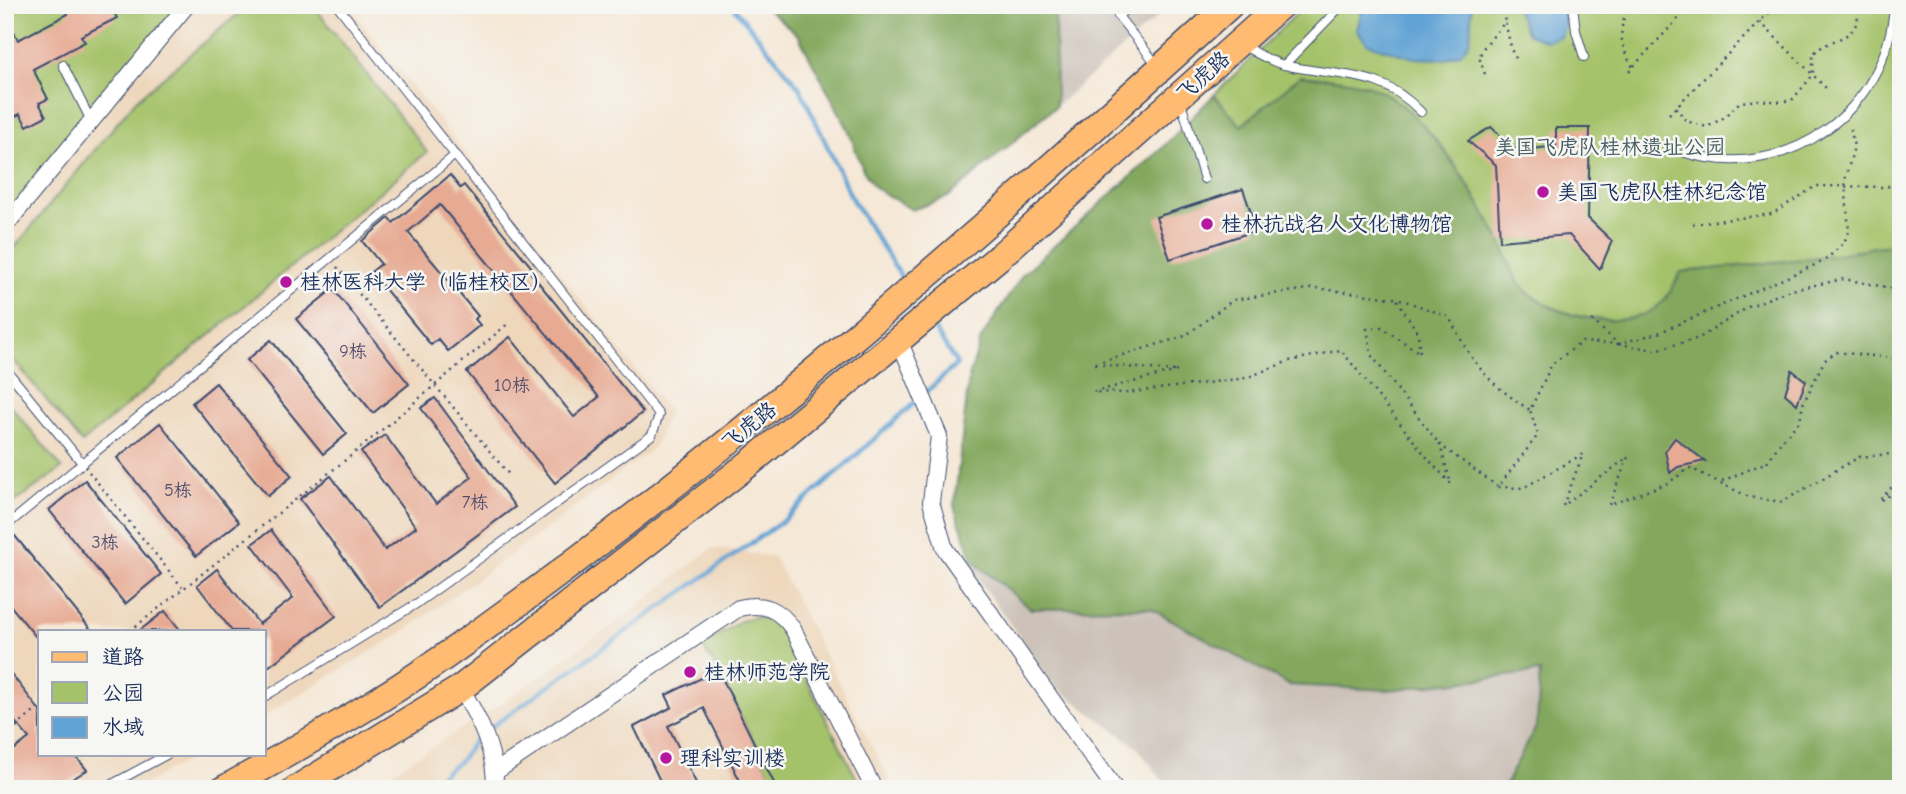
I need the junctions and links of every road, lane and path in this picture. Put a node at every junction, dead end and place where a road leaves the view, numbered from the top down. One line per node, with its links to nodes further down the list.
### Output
1 (187, 5): 32 (street)
2 (337, 5): 34 (lane)
3 (1131, 5): 22 (lane)
4 (1230, 5): 22 (main road, 飞虎路)
5 (1281, 5): 16 (main road, 飞虎路)
6 (1342, 5): 20 (lane)
7 (1501, 5): 14 (path)
8 (1573, 5): 17 (lane)
9 (1629, 5): 21 (path)
10 (1691, 5): 21 (path)
11 (1776, 5): 15 (path)
12 (1858, 5): 25 (path)
13 (1894, 5): 31 (lane)
14 (1505, 22): 18 (path); 24 (path)
15 (1760, 22): 25 (path); 28 (path)
16 (1239, 44): 20 (lane); 27 (main road, 飞虎路)
17 (1584, 57)
18 (1517, 60)
19 (62, 65): 32 (lane)
20 (1284, 65): 29 (lane)
21 (1633, 67): 23 (path)
22 (1160, 68): 69 (main road, 飞虎路)
23 (1629, 71)
24 (1485, 74)
25 (1813, 75): 26 (path); 28 (path)
26 (1829, 91)
27 (1180, 96): 35 (lane); 45 (main road, 飞虎路)
28 (1676, 107): 30 (path)
29 (1421, 111)
30 (1668, 114)
31 (1847, 114): 33 (lane); 37 (path)
32 (91, 121): 39 (street)
33 (1685, 153)
34 (455, 155): 40 (lane); 63 (lane)
35 (1204, 179)
36 (1901, 184): 37 (path)
37 (1846, 185): 38 (path); 46 (path)
38 (1693, 224)
39 (5, 226)
40 (331, 259): 49 (path); 53 (lane)
41 (1901, 290): 46 (path)
42 (1396, 299): 50 (path); 51 (path); 51 (path)
43 (1592, 320): 46 (path)
44 (510, 322): 49 (path)
45 (899, 340): 62 (main road, 飞虎路); 73 (street)
46 (1618, 344): 50 (path)
47 (1901, 359): 56 (path)
48 (5, 368): 53 (lane)
49 (435, 385): 54 (path); 60 (path)
50 (1530, 410): 57 (path)
51 (1440, 445): 57 (path)
52 (1901, 453): 56 (path)
53 (83, 464): 59 (lane); 60 (path)
54 (511, 477)
55 (1901, 477): 58 (path)
56 (1722, 481): 57 (path)
57 (1498, 487)
58 (1901, 489)
59 (5, 527)
60 (183, 587): 61 (path)
61 (131, 630)
62 (461, 688): 67 (street); 70 (main road, 飞虎路)
63 (266, 696)
64 (38, 709): 65 (path)
65 (5, 736)
66 (164, 756): 68 (lane)
67 (495, 772): 71 (street); 72 (street)
68 (103, 789)
69 (224, 789)
70 (296, 789)
71 (495, 789)
72 (874, 789)
73 (1115, 789)

